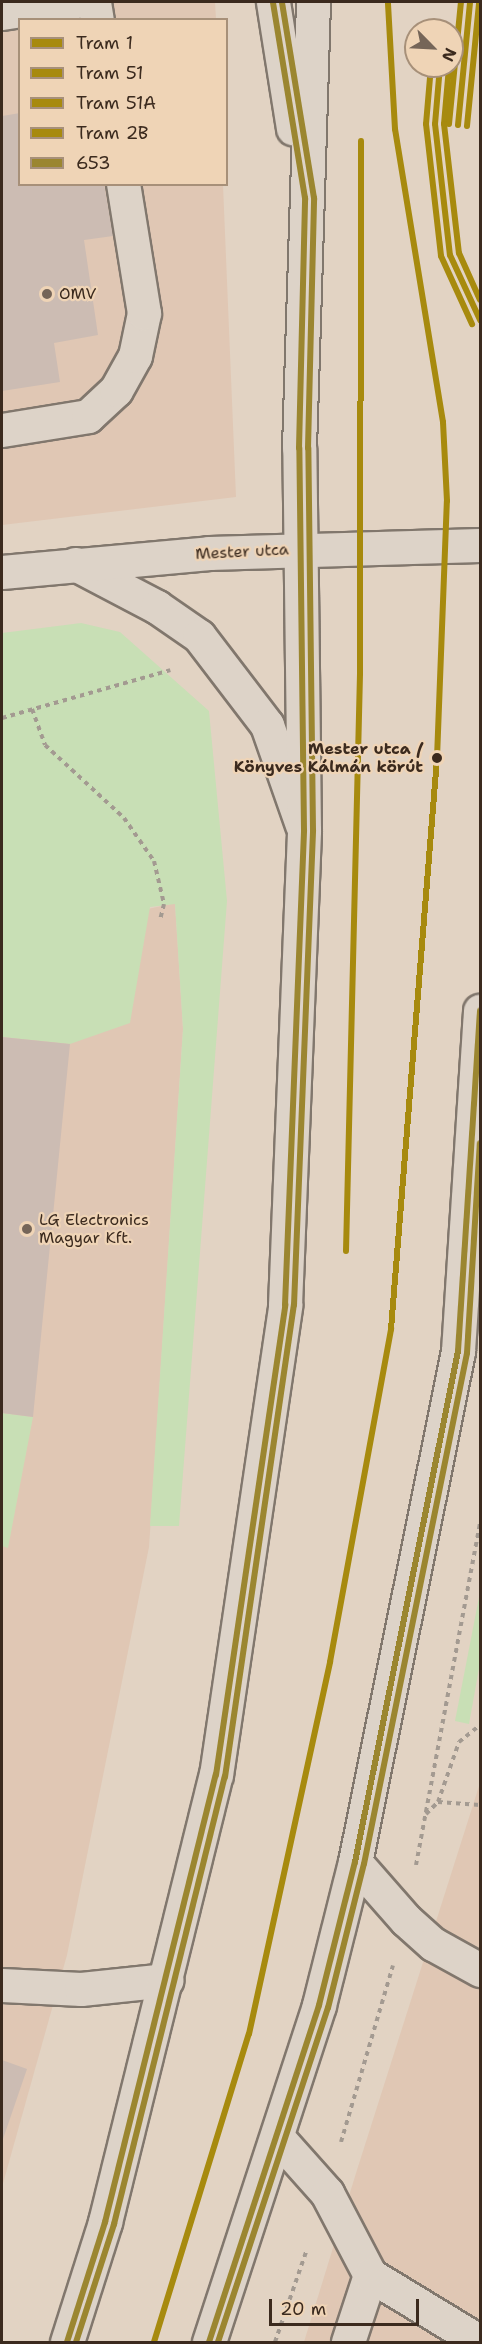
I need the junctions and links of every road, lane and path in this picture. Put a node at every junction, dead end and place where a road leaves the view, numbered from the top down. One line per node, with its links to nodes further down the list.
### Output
1 (73, 2): 5 (main road)
2 (94, 2): 6 (main road)
3 (273, 2): 8 (main road)
4 (313, 2): 8 (main road)
5 (2, 14)
6 (97, 18)
7 (123, 186): 9 (main road)
8 (305, 198): 11 (main road)
9 (2, 430)
10 (480, 545): 11 (main road, Mester utca)
11 (301, 549): 12 (main road, Mester utca); 17 (main road)
12 (75, 564): 13 (main road, Mester utca); 17 (main road)
13 (2, 572)
14 (166, 674): 15 (path)
15 (32, 709): 16 (path); 18 (path)
16 (2, 718)
17 (304, 830): 26 (main road)
18 (160, 920)
19 (480, 1011): 24 (main road)
20 (480, 1725): 21 (path)
21 (438, 1802): 22 (path); 23 (path)
22 (480, 1805)
23 (426, 1815)
24 (355, 1862): 25 (main road); 28 (main road)
25 (480, 1970)
26 (167, 1980): 27 (main road); 30 (main road)
27 (2, 1984)
28 (278, 2138): 29 (main road); 31 (main road)
29 (370, 2275): 32 (main road); 33 (main road)
30 (66, 2343)
31 (209, 2343)
32 (348, 2343)
33 (480, 2343)

